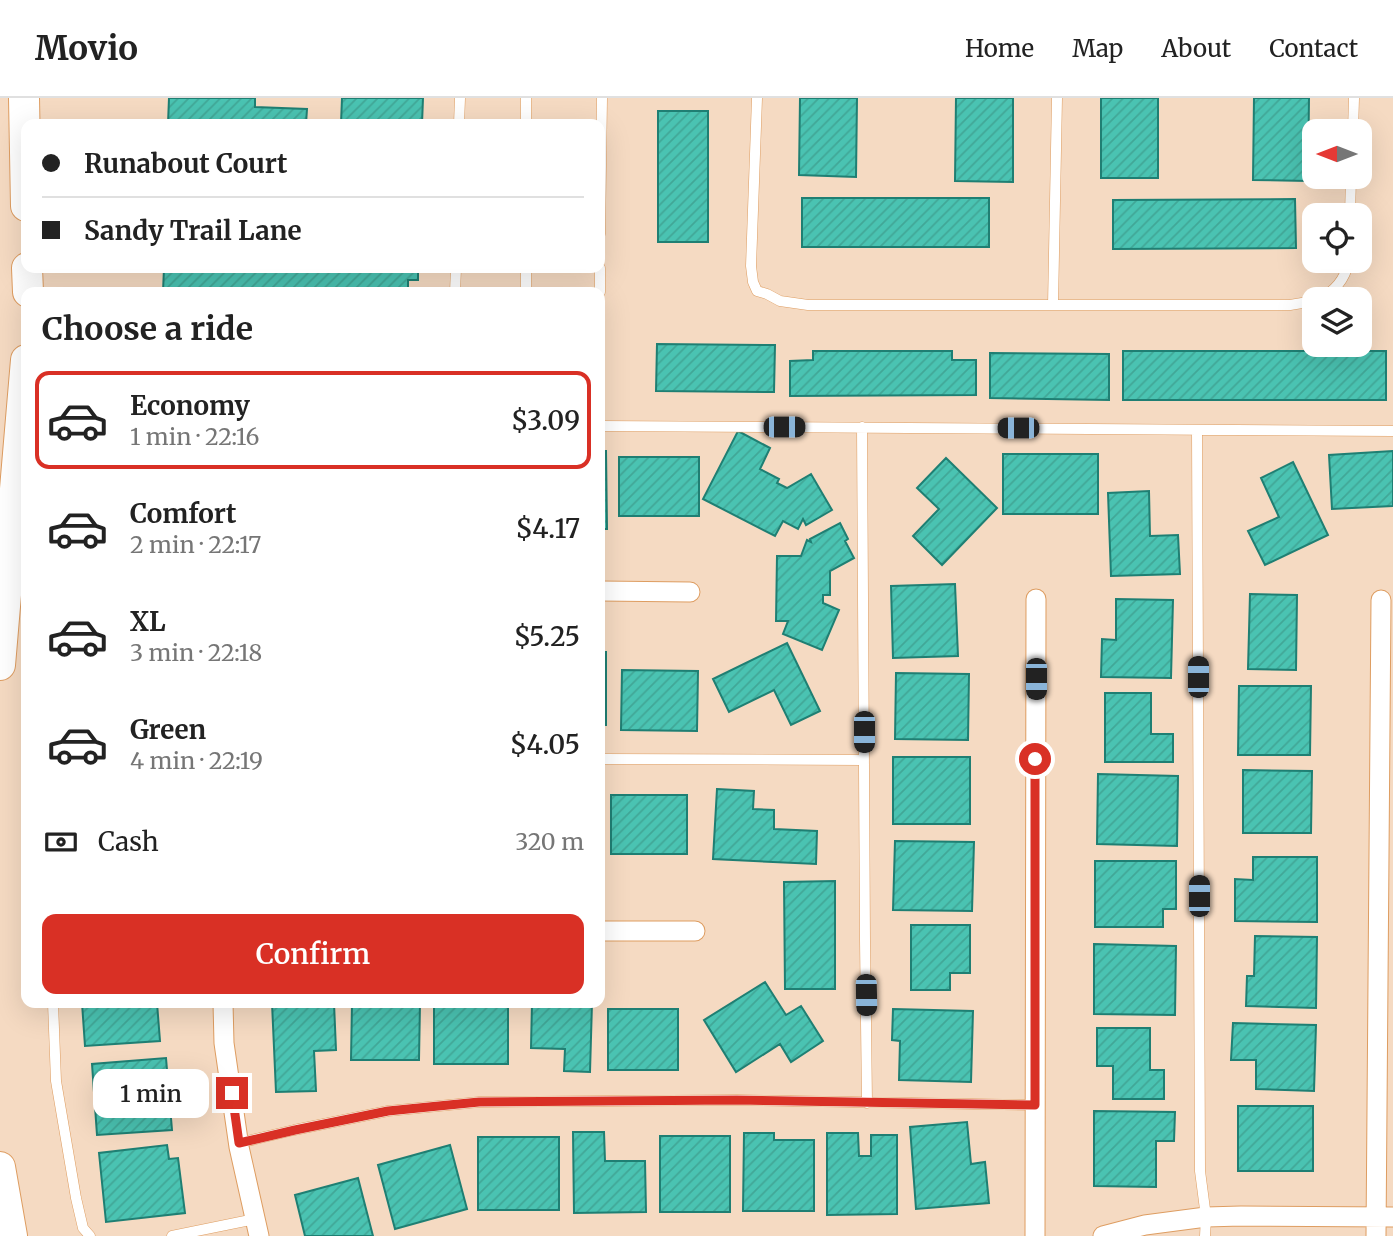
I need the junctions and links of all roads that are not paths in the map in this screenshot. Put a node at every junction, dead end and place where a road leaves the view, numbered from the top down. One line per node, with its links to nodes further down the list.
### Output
1 (24, 98): 8 (main road)
2 (460, 98): 9 (lane)
3 (526, 98): 10 (lane)
4 (601, 98): 11 (lane)
5 (757, 98): 14 (lane)
6 (1057, 98): 14 (lane)
7 (1354, 98): 12 (lane)
8 (24, 119)
9 (459, 119)
10 (526, 119)
11 (601, 119)
12 (1353, 119)
13 (1302, 303): 14 (lane)
14 (1053, 305)
15 (21, 413): 20 (main road)
16 (605, 426): 17 (lane)
17 (862, 428): 18 (lane); 27 (lane)
18 (1198, 429): 19 (lane); 38 (lane)
19 (1393, 431)
20 (4, 576): 25 (main road)
21 (605, 591): 22 (street)
22 (690, 592)
23 (1036, 599): 33 (street)
24 (1381, 600): 36 (street)
25 (0, 665)
26 (605, 759): 27 (lane)
27 (864, 760): 32 (lane)
28 (605, 930): 29 (street)
29 (695, 932)
30 (53, 1008): 40 (lane)
31 (223, 1008): 34 (street)
32 (867, 1103): 33 (lane); 34 (lane)
33 (1035, 1105): 42 (street)
34 (239, 1143): 37 (street)
35 (0, 1167): 39 (main road)
36 (1382, 1223): 38 (street)
37 (257, 1227): 41 (lane)
38 (1205, 1227): 43 (street)
39 (12, 1236)
40 (90, 1236)
41 (172, 1236)
42 (1035, 1236)
43 (1103, 1236)

